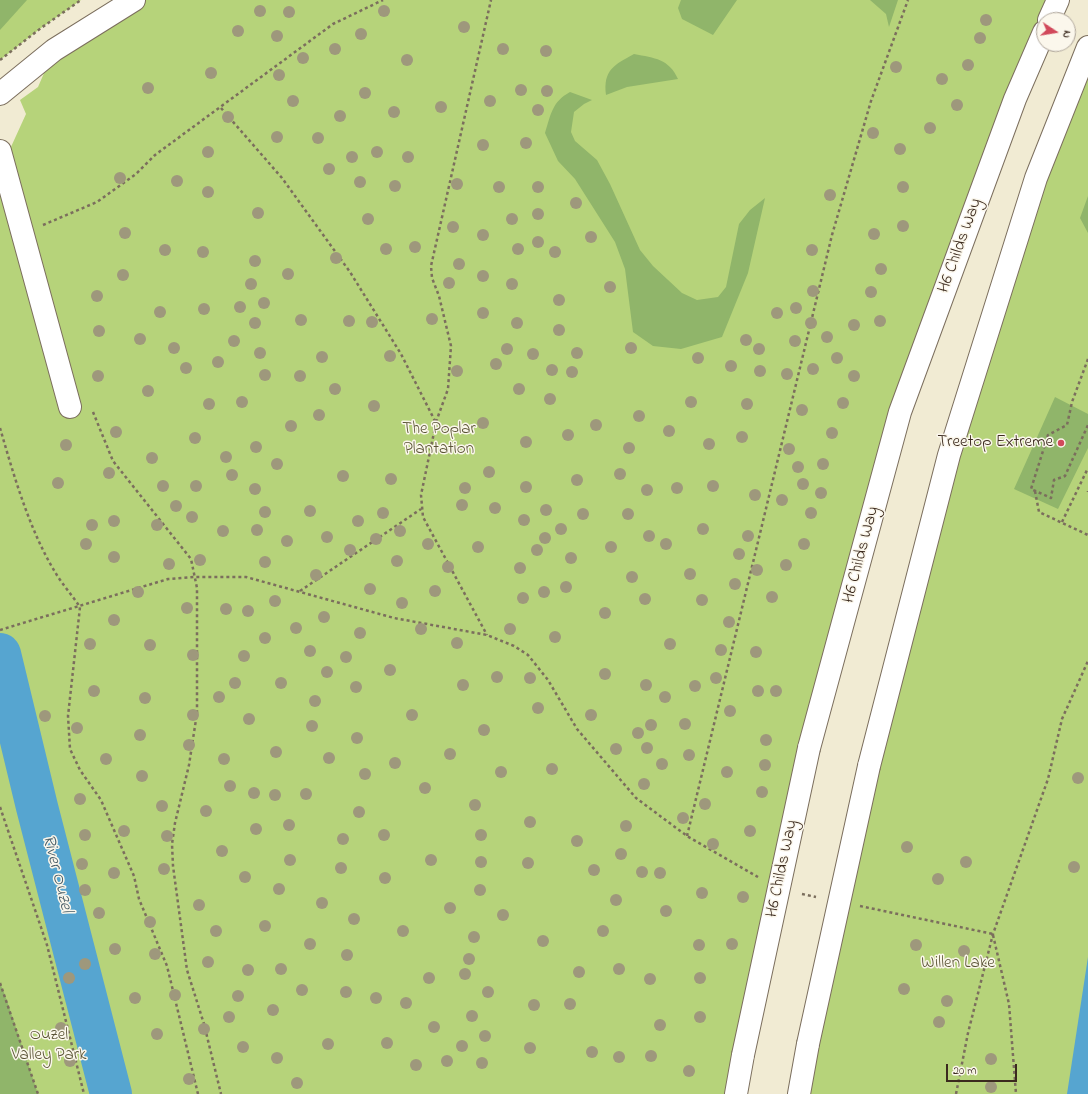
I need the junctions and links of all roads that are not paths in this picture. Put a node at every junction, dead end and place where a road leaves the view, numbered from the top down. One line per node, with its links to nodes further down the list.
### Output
1 (134, 0): 6 (street)
2 (1058, 0): 3 (street)
3 (1053, 12)
4 (1088, 47): 10 (street, bridge)
5 (1036, 50): 9 (street, H6 Childs Way, bridge)
6 (0, 94)
7 (0, 151): 8 (street)
8 (69, 404)
9 (736, 1094)
10 (799, 1094)

